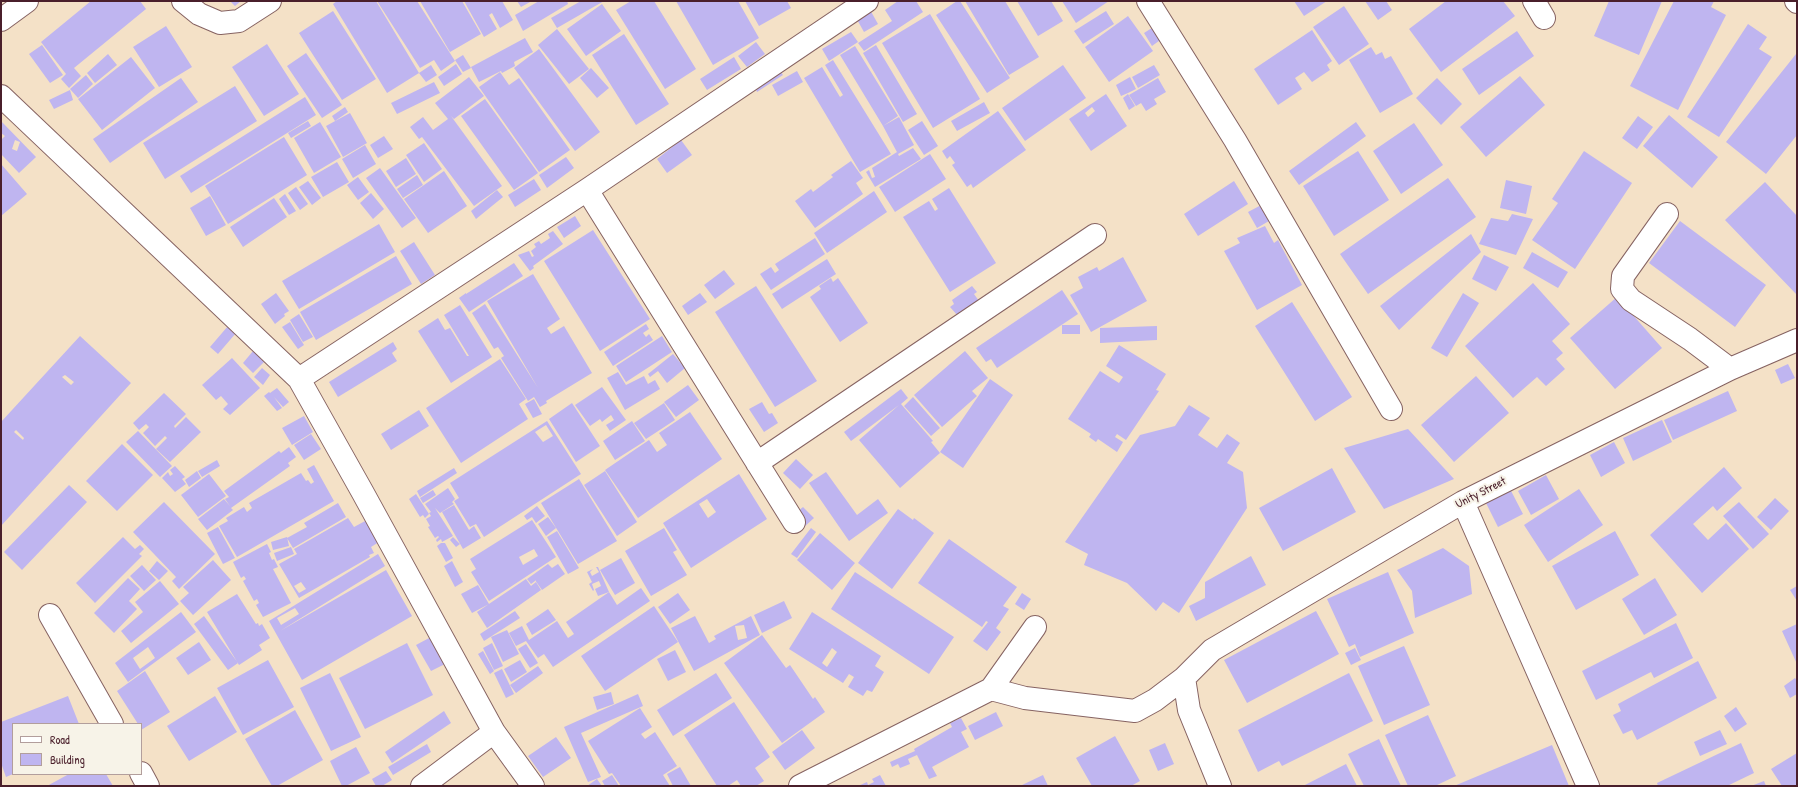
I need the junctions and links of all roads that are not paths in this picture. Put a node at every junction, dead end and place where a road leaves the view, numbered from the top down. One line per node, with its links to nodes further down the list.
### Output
1 (27, 1): 6 (street)
2 (183, 1): 3 (street)
3 (270, 1)
4 (867, 1): 8 (street)
5 (1148, 1): 14 (street)
6 (1, 20)
7 (1, 96): 13 (street)
8 (587, 190): 13 (street); 15 (street)
9 (1667, 214): 12 (street)
10 (1095, 235): 15 (street)
11 (1797, 340): 12 (street, Unity Street)
12 (1730, 369): 16 (street, Unity Street)
13 (299, 380): 23 (street)
14 (1391, 409)
15 (757, 463): 17 (street)
16 (1463, 502): 20 (street, Unity Street); 30 (street)
17 (794, 522)
18 (50, 616): 22 (street)
19 (1035, 627): 21 (street)
20 (1184, 678): 21 (street, Unity Street); 29 (street)
21 (991, 688): 28 (street)
22 (111, 723)
23 (494, 732): 26 (street); 27 (street)
24 (142, 775): 25 (street)
25 (148, 786)
26 (422, 786)
27 (533, 786)
28 (800, 786)
29 (1220, 786)
30 (1588, 786)

